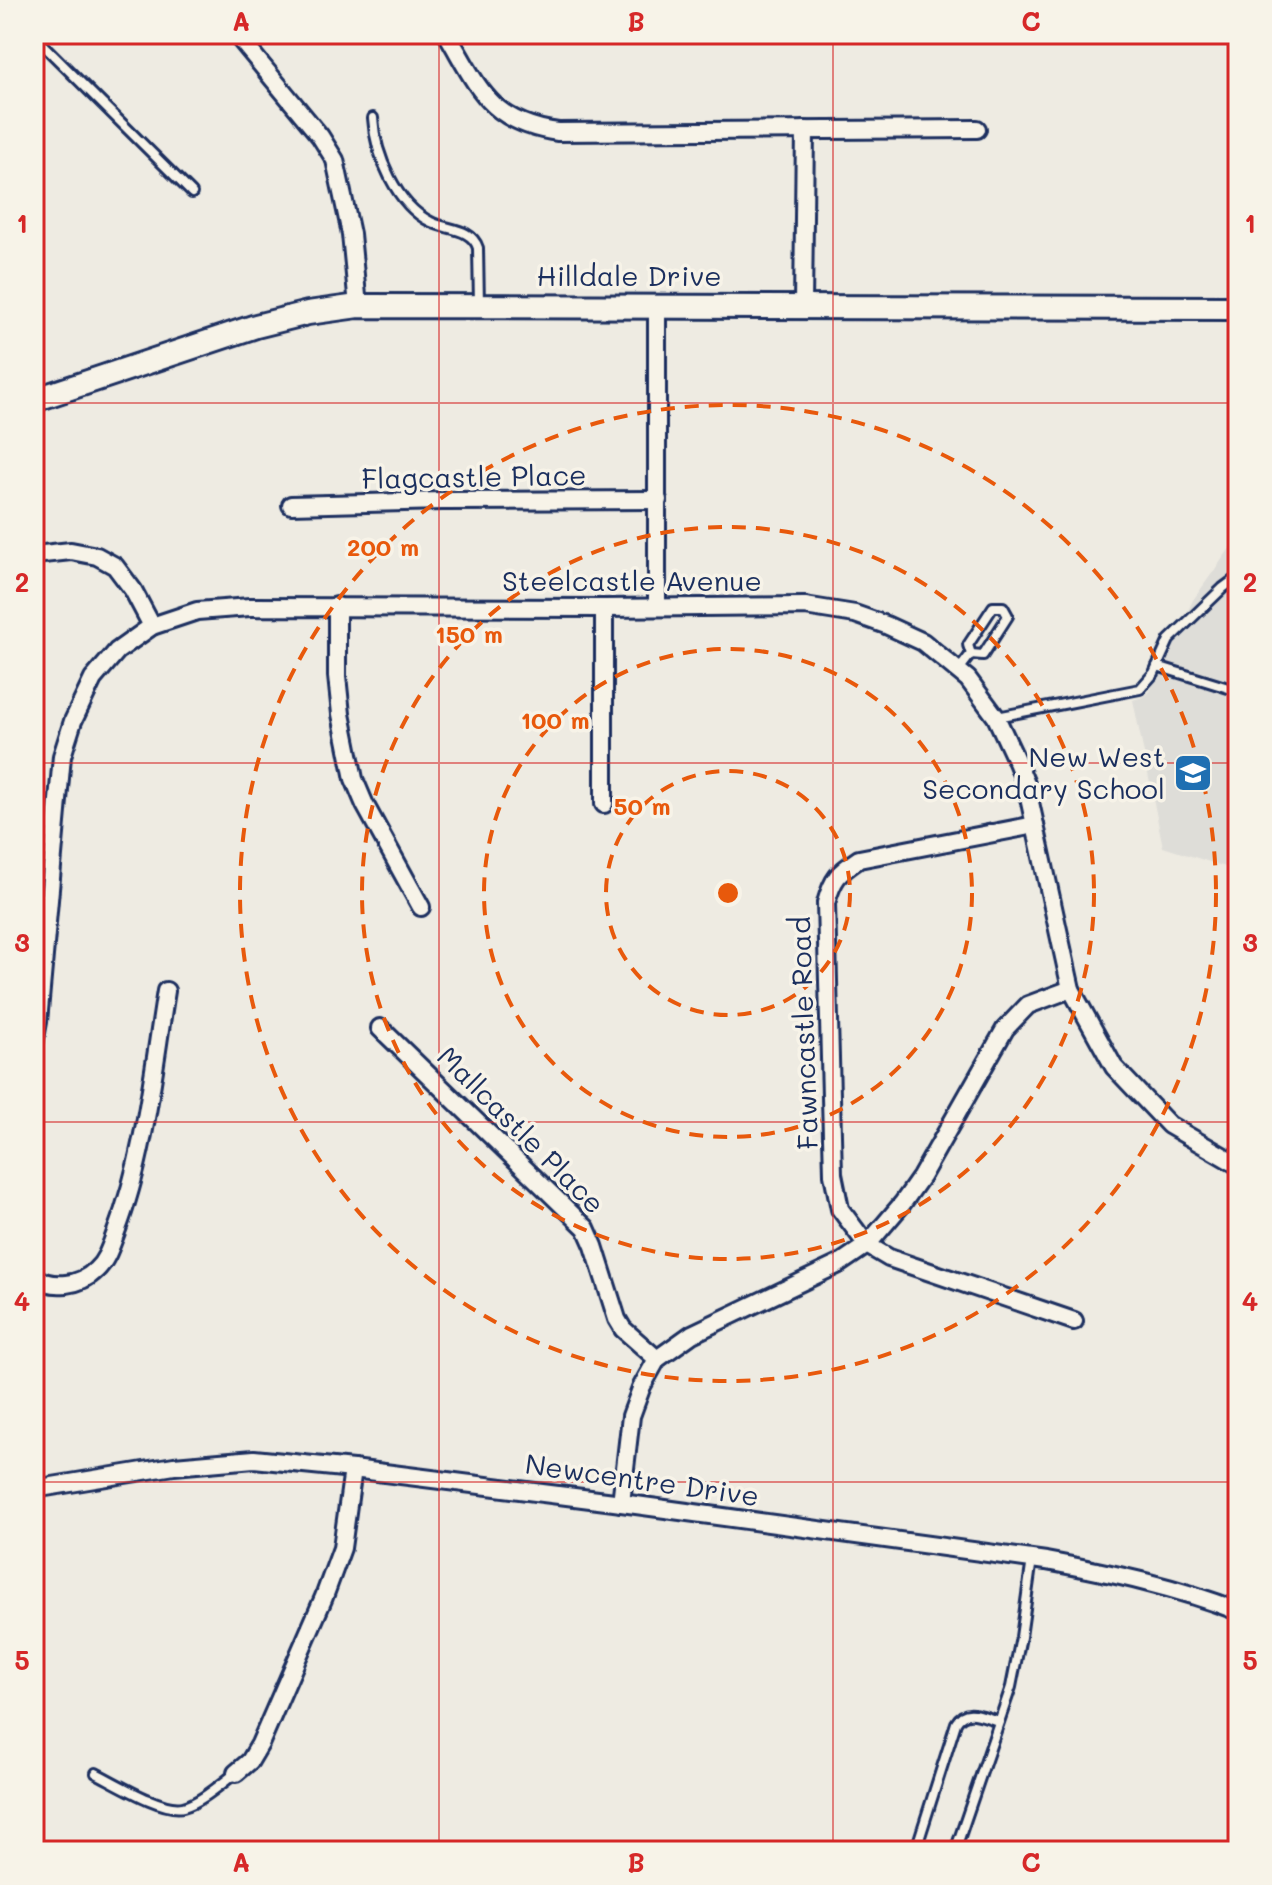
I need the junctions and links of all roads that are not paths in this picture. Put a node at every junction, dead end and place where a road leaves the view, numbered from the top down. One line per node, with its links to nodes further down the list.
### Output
1 (236, 34): 8 (street)
2 (447, 34): 6 (street)
3 (34, 36): 7 (lane)
4 (373, 118): 9 (lane)
5 (977, 129): 6 (street)
6 (805, 130): 11 (street)
7 (192, 193)
8 (358, 306): 9 (street, Hilldale Drive); 13 (street, Hilldale Drive)
9 (479, 306): 10 (street, Hilldale Drive)
10 (657, 306): 11 (street, Hilldale Drive); 14 (street)
11 (803, 306): 12 (street, Hilldale Drive)
12 (1238, 308)
13 (34, 400)
14 (658, 500): 15 (street, Flagcastle Place); 19 (street)
15 (291, 505)
16 (34, 555): 21 (street)
17 (1238, 577): 23 (lane)
18 (337, 606): 20 (street, Steelcastle Avenue); 21 (street, Steelcastle Avenue); 29 (street)
19 (657, 607): 20 (street, Steelcastle Avenue); 24 (street, Steelcastle Avenue)
20 (604, 608): 27 (street)
21 (152, 626): 33 (street, Steelcastle Avenue)
22 (971, 654): 22 (lane); 24 (lane)
23 (1157, 666): 25 (lane); 26 (lane)
24 (958, 671): 26 (street, Steelcastle Avenue)
25 (1238, 691)
26 (996, 717): 28 (street, Steelcastle Avenue)
27 (604, 804)
28 (1035, 825): 30 (street, Steelcastle Avenue); 35 (street, Fawncastle Road)
29 (421, 907)
30 (1071, 989): 34 (street, Steelcastle Avenue); 35 (street)
31 (166, 991): 36 (street)
32 (380, 1028): 38 (street, Mallcastle Place)
33 (34, 1044)
34 (1238, 1165)
35 (867, 1245): 37 (street); 38 (street)
36 (34, 1277)
37 (1074, 1321)
38 (657, 1359): 41 (street)
39 (353, 1469): 40 (street, Newcentre Drive); 41 (street, Newcentre Drive); 46 (street)
40 (34, 1489)
41 (621, 1503): 42 (street, Newcentre Drive)
42 (1032, 1559): 43 (street, Newcentre Drive); 44 (lane)
43 (1238, 1611)
44 (999, 1721): 47 (lane); 48 (lane)
45 (96, 1773): 46 (lane)
46 (236, 1773)
47 (917, 1851)
48 (955, 1851)

